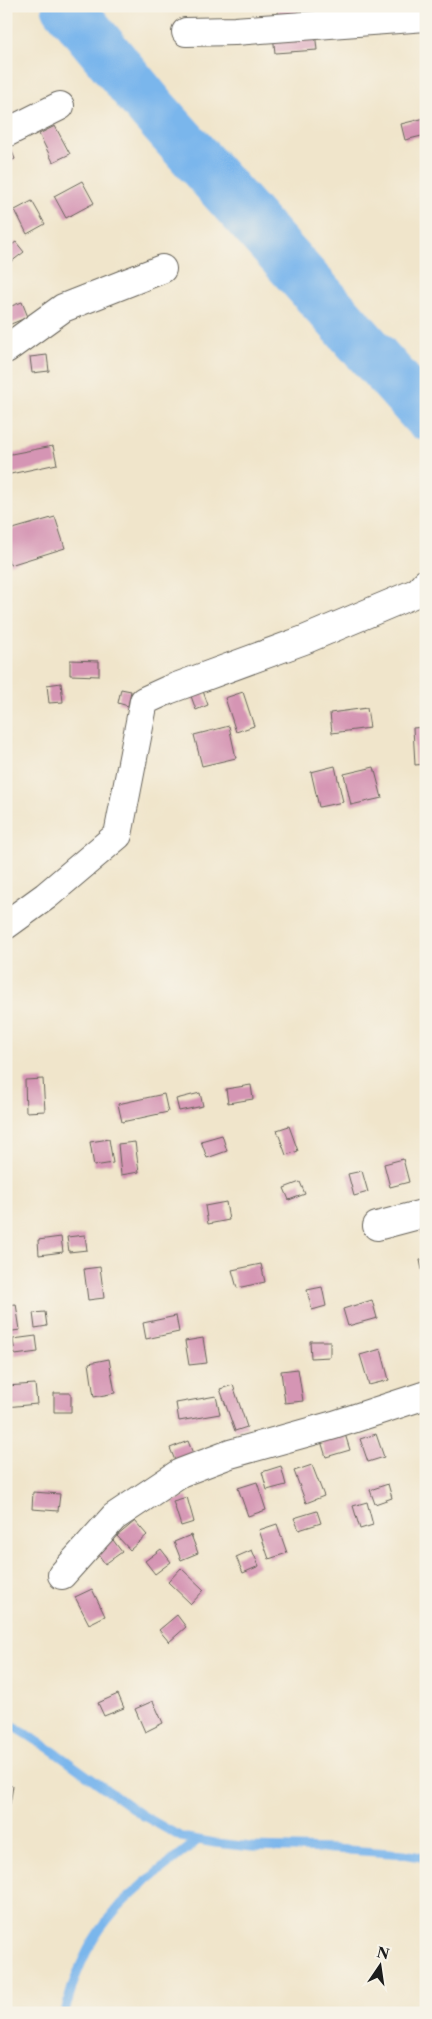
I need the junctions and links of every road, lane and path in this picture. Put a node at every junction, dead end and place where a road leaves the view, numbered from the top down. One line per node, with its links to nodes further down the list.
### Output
1 (426, 17): 2 (street)
2 (186, 32)
3 (60, 106): 4 (street)
4 (6, 133)
5 (162, 269): 6 (street)
6 (6, 349)
7 (426, 583): 8 (street)
8 (6, 925)
9 (426, 1213): 10 (street)
10 (377, 1226)
11 (426, 1395): 12 (street)
12 (62, 1575)

